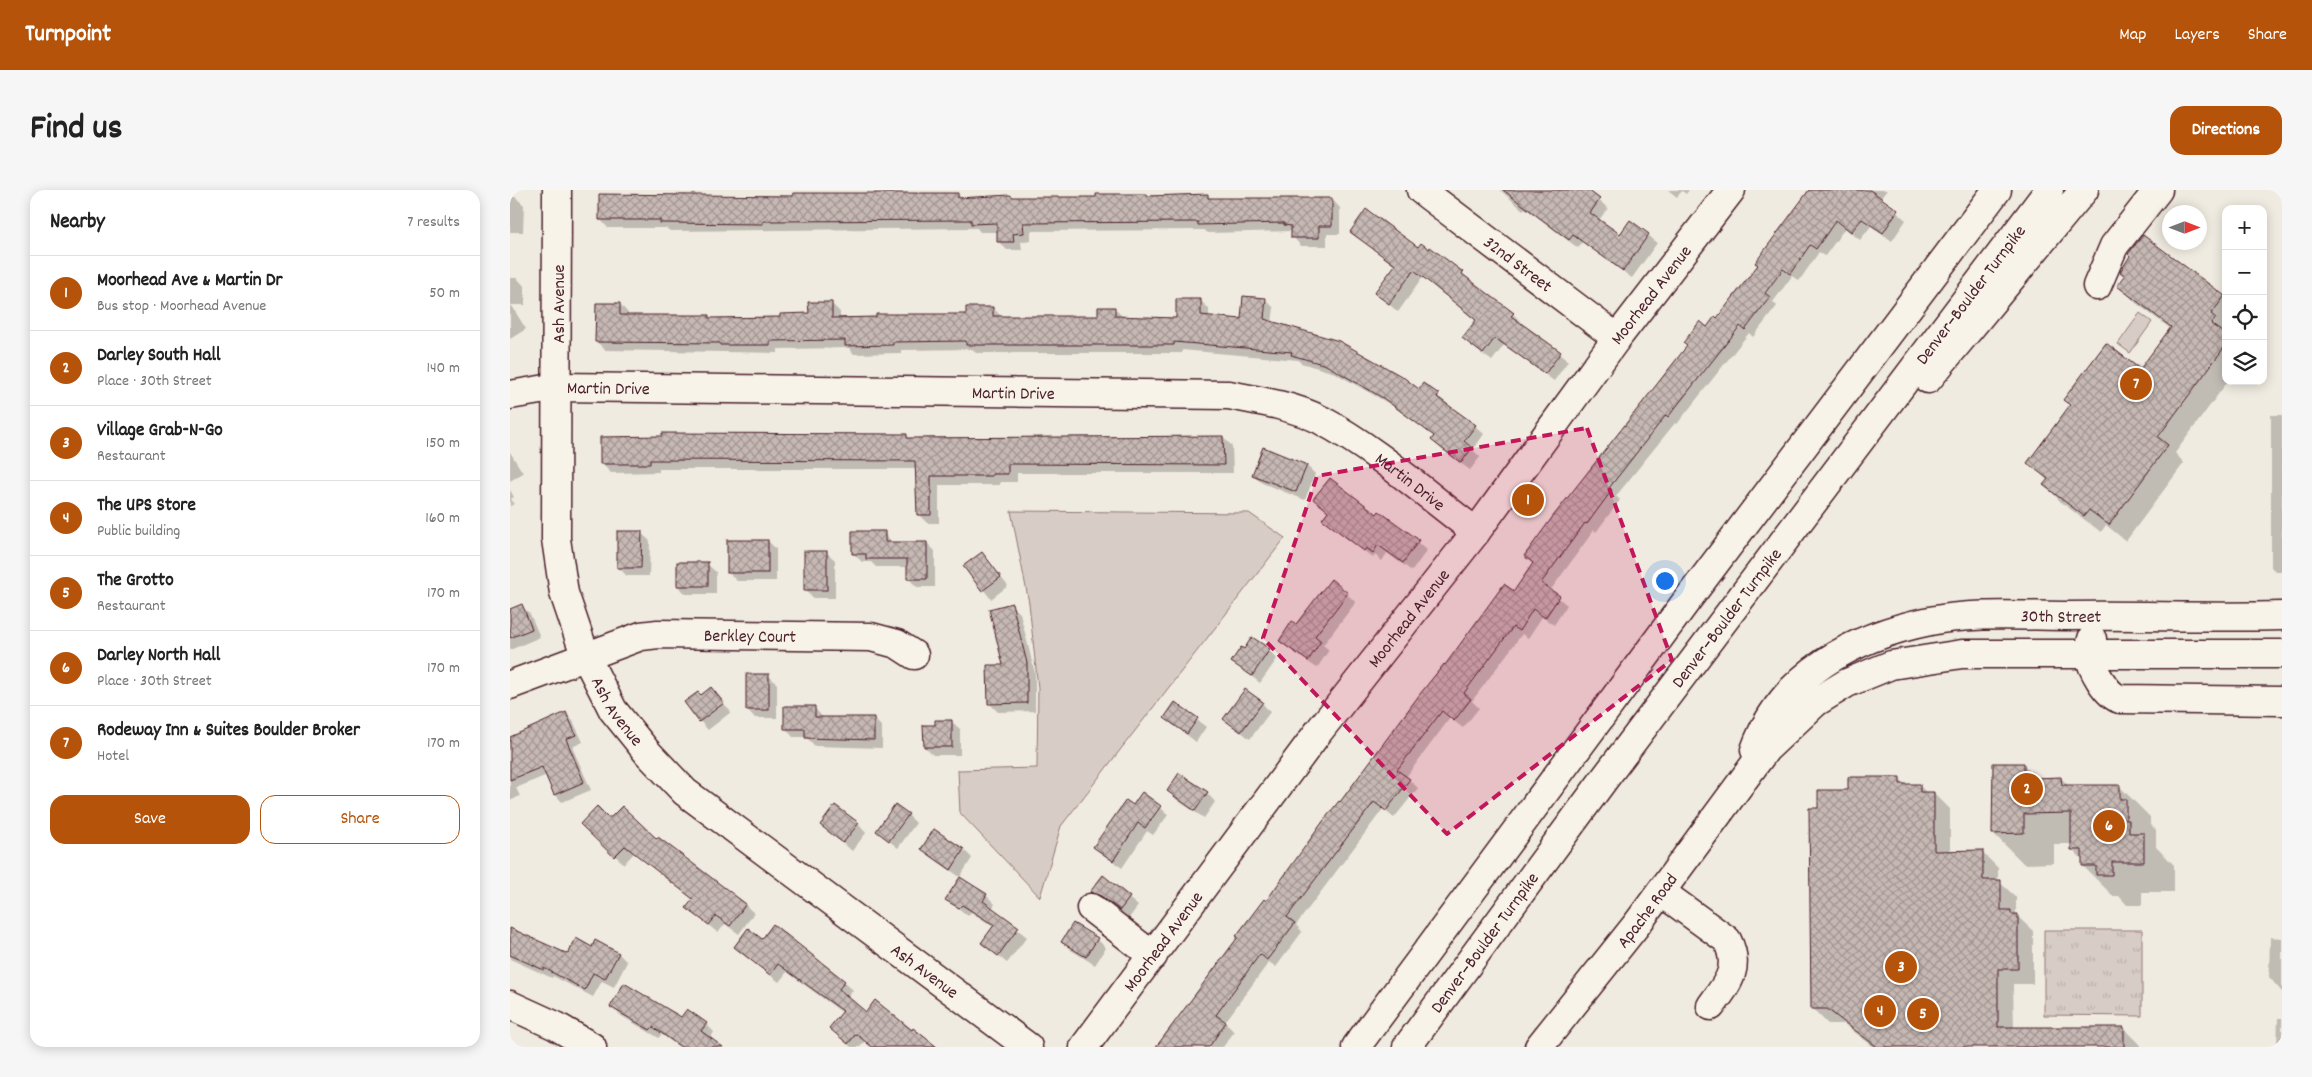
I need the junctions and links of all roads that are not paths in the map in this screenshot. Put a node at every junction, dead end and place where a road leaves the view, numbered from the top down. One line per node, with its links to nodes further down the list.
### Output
1 (557, 190): 10 (main road, Ash Avenue)
2 (1421, 190): 9 (main road, 32nd Street)
3 (1730, 190): 9 (main road, Moorhead Avenue)
4 (1996, 190): 32 (main road)
5 (2049, 190): 15 (main road, Denver–Boulder Turnpike)
6 (2084, 190): 15 (main road)
7 (2158, 190): 8 (main road)
8 (2097, 286)
9 (1617, 338): 12 (main road, Moorhead Avenue)
10 (558, 387): 11 (main road, Martin Drive); 12 (main road, Martin Drive); 19 (main road, Ash Avenue)
11 (510, 395)
12 (1476, 532): 26 (main road, Moorhead Avenue)
13 (2098, 616): 14 (main road, 30th Street); 16 (main road, 30th Street); 17 (main road)
14 (2282, 616)
15 (1708, 642): 33 (main road, Denver–Boulder Turnpike)
16 (1845, 650): 23 (main road, Apache Road)
17 (2089, 654): 18 (main road); 22 (main road); 23 (main road, Apache Road)
18 (2282, 654)
19 (585, 655): 20 (main road, Berkley Court); 21 (main road, Berkley Court); 30 (main road, Ash Avenue)
20 (914, 655)
21 (510, 685)
22 (2282, 701)
23 (1748, 770): 24 (main road, Apache Road)
24 (1661, 892): 28 (main road); 34 (main road, Apache Road)
25 (1091, 908): 26 (main road)
26 (1153, 956): 31 (main road, Moorhead Avenue)
27 (510, 1005): 29 (main road)
28 (1712, 1006)
29 (592, 1047)
30 (1028, 1047)
31 (1084, 1047)
32 (1356, 1047)
33 (1407, 1047)
34 (1538, 1047)

